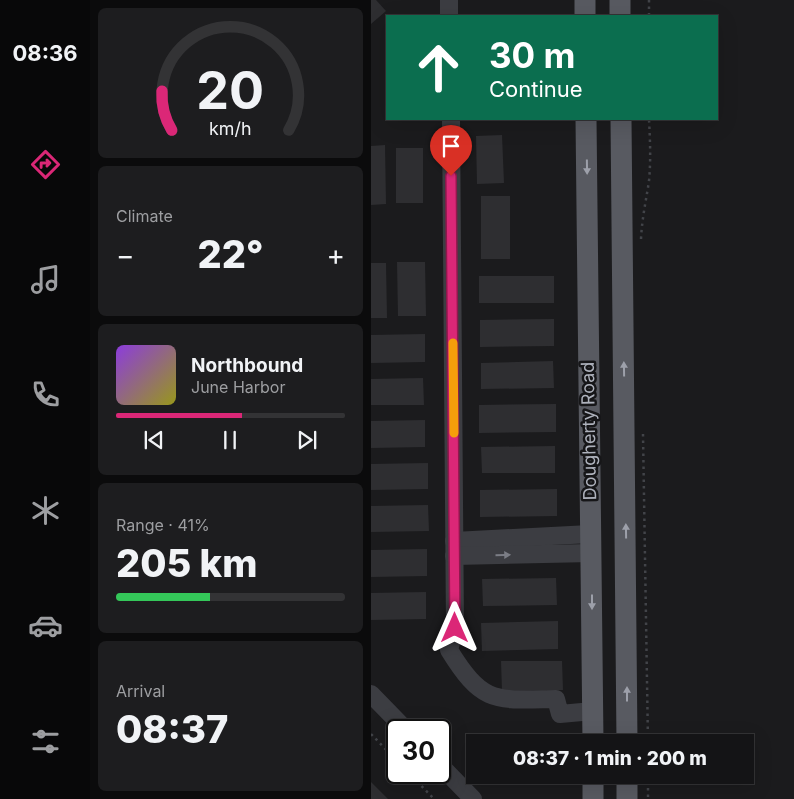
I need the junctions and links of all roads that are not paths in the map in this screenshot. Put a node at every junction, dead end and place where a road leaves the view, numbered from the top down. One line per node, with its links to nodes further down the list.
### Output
1 (449, 0): 4 (street)
2 (585, 0): 5 (main road)
3 (620, 0): 6 (main road)
4 (449, 15)
5 (585, 15)
6 (620, 15)
7 (451, 120): 11 (street)
8 (586, 120): 10 (main road, Dougherty Road, one-way to 10)
9 (621, 120): 16 (main road, Dougherty Road, one-way to 9)
10 (591, 544): 11 (street); 13 (main road, Dougherty Road, one-way to 13)
11 (454, 548): 13 (street)
12 (371, 694): 14 (street)
13 (593, 712): 15 (main road, Dougherty Road)
14 (395, 719)
15 (593, 734)
16 (627, 734)
17 (451, 776): 20 (street)
18 (593, 784): 21 (main road)
19 (627, 784): 22 (main road)
20 (473, 799)
21 (593, 799)
22 (627, 799)

